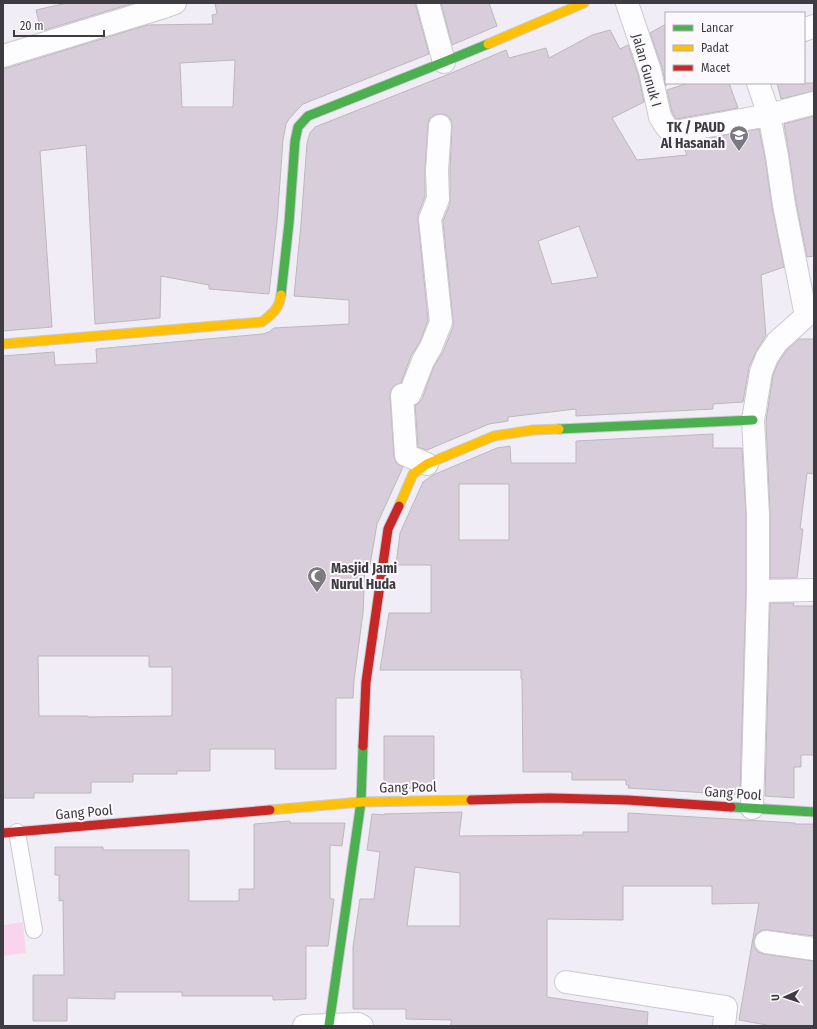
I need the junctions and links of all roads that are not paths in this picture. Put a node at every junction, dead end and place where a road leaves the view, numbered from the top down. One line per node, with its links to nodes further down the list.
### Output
1 (175, 3): 5 (street)
2 (428, 3): 6 (street)
3 (584, 3): 6 (street)
4 (627, 3): 9 (street, Jalan Gunuk I)
5 (3, 56)
6 (444, 62): 12 (street)
7 (758, 84): 9 (street)
8 (814, 103): 9 (street)
9 (769, 115): 11 (street)
10 (440, 126): 14 (street)
11 (810, 314): 13 (street)
12 (3, 344)
13 (753, 420): 14 (street); 16 (street)
14 (428, 464): 17 (street)
15 (814, 590): 16 (street)
16 (758, 591): 18 (street)
17 (361, 802): 18 (street, Gang Pool); 20 (street, Gang Pool); 25 (street)
18 (752, 808): 19 (street, Gang Pool)
19 (814, 812)
20 (10, 833): 21 (lane)
21 (34, 930)
22 (766, 942): 23 (street)
23 (814, 949)
24 (566, 982): 28 (street)
25 (329, 1025): 26 (street); 27 (street)
26 (304, 1026)
27 (362, 1026)
28 (724, 1026)

